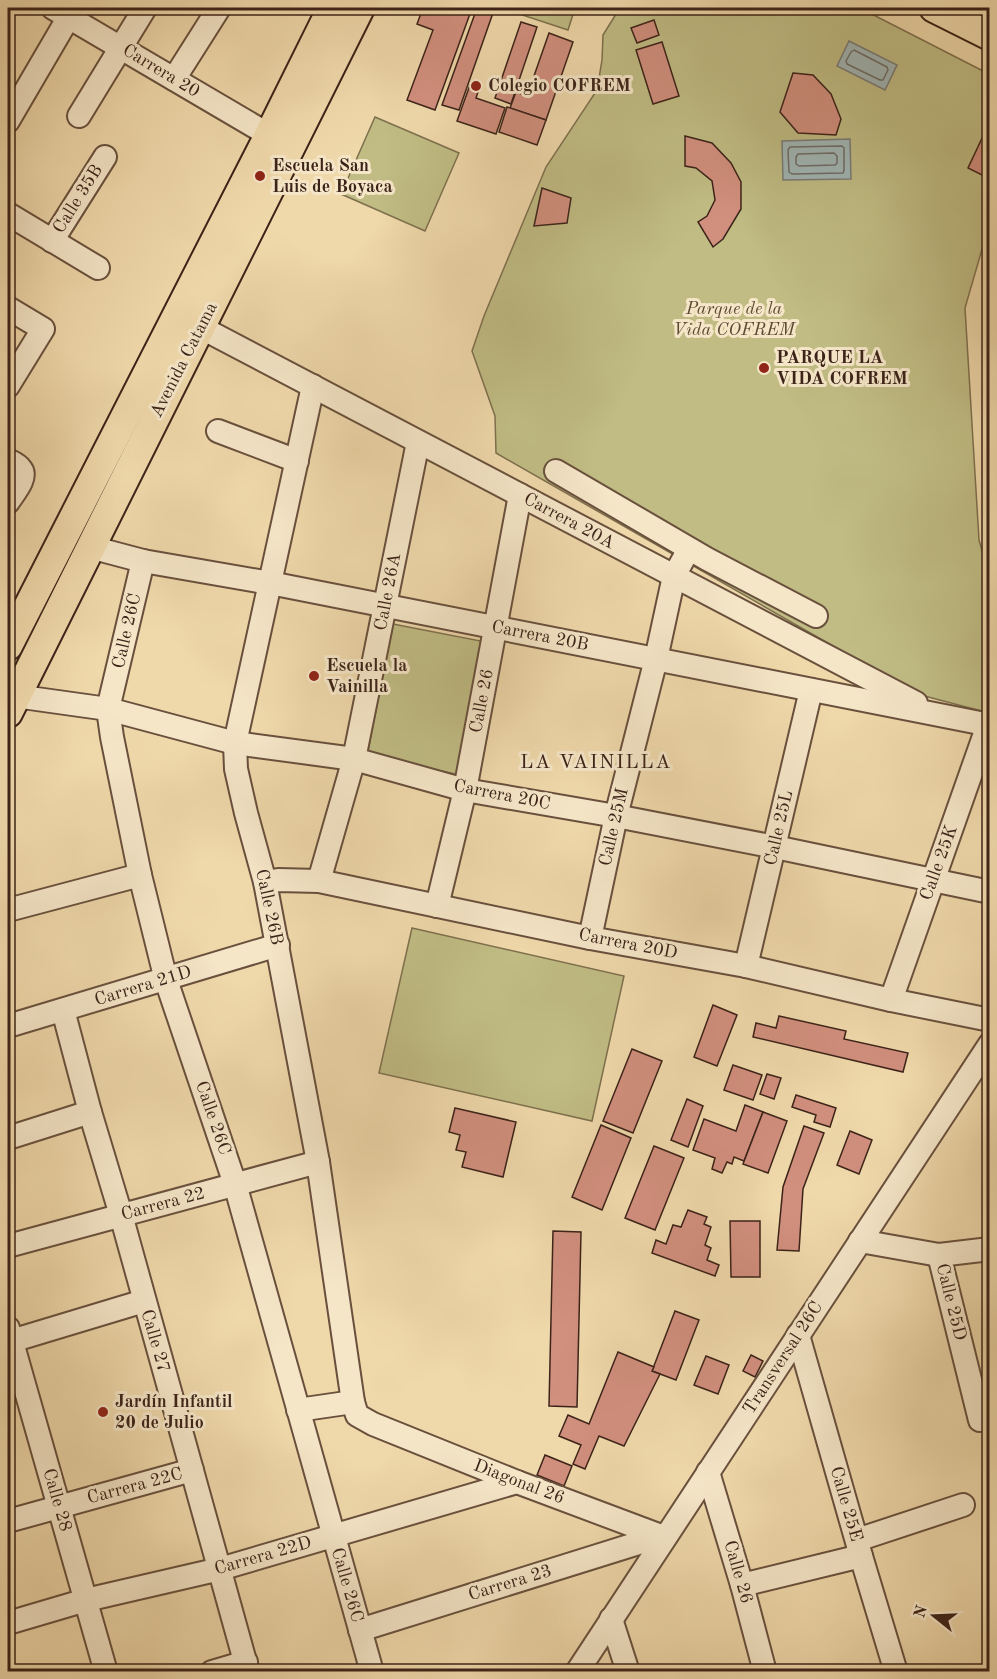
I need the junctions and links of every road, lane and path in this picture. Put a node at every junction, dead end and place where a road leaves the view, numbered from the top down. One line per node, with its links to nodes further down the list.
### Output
1 (145, 8): 8 (street)
2 (219, 8): 9 (street)
3 (332, 8): 12 (main road, Avenida Catama)
4 (360, 8): 18 (main road, Avenida Catama)
5 (934, 8): 7 (main road)
6 (65, 11): 8 (street, Carrera 20); 11 (street)
7 (990, 36)
8 (121, 48): 9 (street, Carrera 20); 10 (street)
9 (174, 79): 12 (street, Carrera 20)
10 (80, 116)
11 (8, 121)
12 (269, 135): 34 (main road, Avenida Catama)
13 (105, 157): 15 (street, Calle 35B)
14 (8, 214): 15 (street)
15 (52, 241): 16 (street)
16 (98, 268)
17 (8, 308): 19 (street)
18 (200, 327): 20 (street, Carrera 20A); 28 (main road, Avenida Catama)
19 (8, 386)
20 (313, 386): 22 (street, Carrera 20A); 24 (street, Calle 26B)
21 (218, 431): 24 (street)
22 (418, 442): 26 (street, Carrera 20A); 33 (street, Calle 26A)
23 (8, 460): 27 (street)
24 (297, 461): 32 (street, Calle 26B)
25 (556, 471): 29 (street)
26 (520, 495): 31 (street, Carrera 20A); 36 (street, Calle 26)
27 (8, 502)
28 (90, 547): 30 (street, Carrera 20B); 40 (main road, Avenida Catama)
29 (698, 554): 31 (street, Calle 25M); 35 (street)
30 (143, 561): 32 (street, Carrera 20B); 41 (street, Calle 26C)
31 (683, 581): 38 (street, Calle 25M); 42 (street, Carrera 20A)
32 (270, 583): 33 (street, Carrera 20B); 44 (street, Calle 26B)
33 (385, 605): 36 (street, Carrera 20B); 45 (street, Calle 26A)
34 (14, 616): 37 (main road, Avenida Catama)
35 (816, 616)
36 (496, 628): 38 (street, Carrera 20B); 46 (street, Calle 26)
37 (8, 646)
38 (656, 659): 39 (street, Carrera 20B); 47 (street, Calle 25M)
39 (811, 690): 42 (street, Carrera 20B); 48 (street, Calle 25L)
40 (10, 701): 41 (street, Carrera 20C)
41 (108, 709): 44 (street, Carrera 20C); 49 (street, Calle 26C)
42 (937, 714): 43 (street, Carrera 20B)
43 (989, 725): 51 (street, Calle 25K)
44 (235, 742): 45 (street, Carrera 20C); 52 (street, Calle 26B)
45 (354, 759): 46 (street, Carrera 20C); 50 (street, Calle 26A)
46 (465, 790): 47 (street, Carrera 20C); 54 (street, Calle 26)
47 (616, 816): 48 (street, Carrera 20C); 56 (street, Calle 25M)
48 (775, 847): 51 (street, Carrera 20C); 58 (street, Calle 25L)
49 (140, 875): 55 (street); 59 (street, Calle 26C)
50 (319, 881): 52 (street, Carrera 20D); 54 (street, Carrera 20D)
51 (933, 881): 53 (street, Carrera 20C); 60 (street, Calle 25K)
52 (265, 882): 57 (street, Calle 26B)
53 (990, 892)
54 (437, 906): 56 (street, Carrera 20D)
55 (8, 910)
56 (590, 938): 58 (street, Carrera 20D)
57 (278, 945): 59 (street, Carrera 21D); 67 (street, Calle 26B)
58 (746, 966): 60 (street, Carrera 20D)
59 (166, 980): 61 (street, Carrera 21D); 68 (street, Calle 26C)
60 (891, 1000): 62 (street, Carrera 20D)
61 (63, 1010): 63 (street, Carrera 21D); 65 (street, Calle 27)
62 (990, 1020)
63 (8, 1026)
64 (990, 1044): 70 (street, Transversal 26C)
65 (90, 1112): 66 (street); 69 (street, Calle 27)
66 (8, 1138)
67 (318, 1162): 68 (street, Carrera 22); 77 (street, Calle 26B)
68 (235, 1184): 69 (street, Carrera 22); 78 (street, Calle 26C)
69 (121, 1215): 71 (street, Carrera 22); 74 (street, Calle 27)
70 (860, 1241): 73 (street); 75 (street, Transversal 26C)
71 (8, 1246)
72 (990, 1249): 73 (street)
73 (939, 1255): 79 (street, Calle 25D)
74 (144, 1301): 76 (street); 80 (street, Calle 27)
75 (798, 1335): 81 (street, Transversal 26C); 88 (street, Calle 25E)
76 (9, 1337): 84 (street, Calle 28)
77 (353, 1402): 78 (street); 82 (street, Diagonal 26)
78 (298, 1410): 86 (street, Calle 26C)
79 (980, 1420)
80 (192, 1470): 84 (street, Carrera 22C); 89 (street, Calle 27)
81 (708, 1472): 87 (street, Transversal 26C); 90 (street, Calle 26)
82 (517, 1482): 86 (street, Carrera 22D); 87 (street, Diagonal 26)
83 (963, 1505): 88 (street)
84 (59, 1507): 85 (street, Carrera 22C); 91 (street, Calle 28)
85 (8, 1521)
86 (333, 1535): 89 (street, Carrera 22D); 94 (street, Calle 26C)
87 (663, 1536): 92 (street, Transversal 26C); 94 (street, Carrera 23)
88 (859, 1548): 90 (street); 102 (street, Calle 25E)
89 (220, 1569): 91 (street, Carrera 22D); 95 (street, Calle 27)
90 (742, 1585): 101 (street, Calle 26)
91 (86, 1600): 93 (street, Carrera 22D); 96 (street, Calle 28)
92 (611, 1619): 99 (street, Transversal 26C); 100 (street)
93 (8, 1623)
94 (360, 1630): 98 (street, Calle 26C)
95 (247, 1667): 97 (street)
96 (106, 1671)
97 (212, 1671)
98 (372, 1671)
99 (577, 1671)
100 (628, 1671)
101 (765, 1671)
102 (896, 1671)

